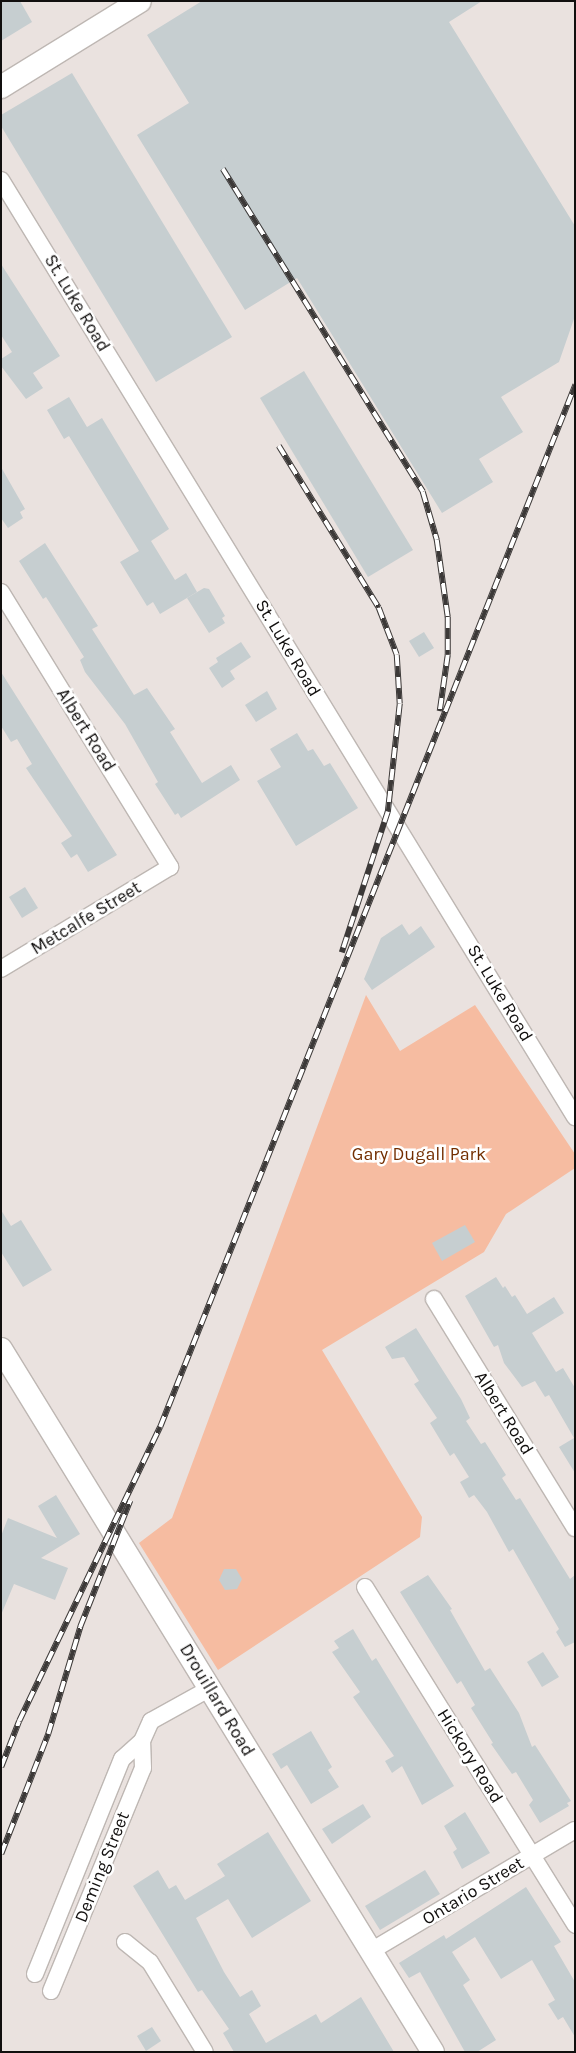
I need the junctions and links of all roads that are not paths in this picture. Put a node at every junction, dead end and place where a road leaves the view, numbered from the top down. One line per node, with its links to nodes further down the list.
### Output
1 (140, 1): 2 (street)
2 (1, 87)
3 (1, 180): 7 (street, St. Luke Road)
4 (1, 592): 5 (street, Albert Road)
5 (170, 867): 6 (street, Metcalfe Street)
6 (1, 969)
7 (575, 1116)
8 (434, 1298): 10 (street, Albert Road)
9 (2, 1353): 12 (street, Drouillard Road)
10 (575, 1528)
11 (365, 1587): 15 (street, Hickory Road)
12 (209, 1689): 13 (street, Deming Street); 18 (street, Drouillard Road)
13 (142, 1741): 19 (street, Deming Street); 20 (street, Deming Street)
14 (575, 1830): 15 (street, Ontario Street)
15 (532, 1856): 16 (street, Hickory Road); 18 (street, Ontario Street)
16 (575, 1925)
17 (126, 1942): 21 (street)
18 (371, 1951): 22 (street, Drouillard Road)
19 (34, 1974)
20 (51, 1991)
21 (205, 2052)
22 (433, 2052)

